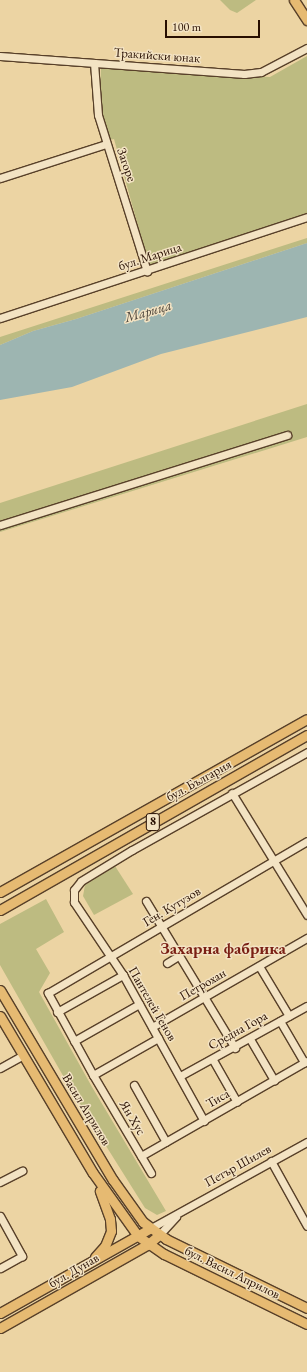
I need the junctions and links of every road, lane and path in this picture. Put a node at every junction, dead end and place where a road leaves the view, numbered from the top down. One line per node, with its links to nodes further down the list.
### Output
1 (294, 0): 2 (main road)
2 (307, 20)
3 (307, 48): 5 (street, Тракийски юнак)
4 (0, 56): 5 (street, Тракийски юнак)
5 (94, 63): 6 (street, Загоре)
6 (106, 144): 7 (street); 9 (street, Загоре)
7 (0, 178)
8 (307, 217): 9 (street, бул. Марица)
9 (147, 271): 10 (street, бул. Марица)
10 (0, 318)
11 (287, 435): 12 (street)
12 (0, 525)
13 (307, 720): 16 (main road, бул. България / 8)
14 (307, 735): 17 (main road, бул. България / 8)
15 (307, 752): 18 (street, бул. България)
16 (231, 762): 17 (main road); 21 (main road, бул. България / 8)
17 (237, 775): 24 (main road, бул. България / 8)
18 (232, 793): 20 (street); 23 (street, бул. България)
19 (307, 841): 20 (street, Ген. Кутузов)
20 (275, 860): 25 (street); 26 (street, Ген. Кутузов)
21 (0, 892)
22 (146, 901): 26 (street)
23 (74, 902): 29 (street, Пантелей Генов)
24 (0, 910)
25 (307, 915)
26 (161, 929): 28 (street); 29 (street, Ген. Кутузов)
27 (307, 938): 31 (street, Петрохан)
28 (178, 956): 30 (street); 35 (street)
29 (110, 957): 32 (street, Пантелей Генов); 34 (street, Ген. Кутузов)
30 (167, 962)
31 (259, 966): 35 (street, Петрохан); 40 (street)
32 (123, 976): 36 (street, Пантелей Генов); 38 (street)
33 (0, 990): 68 (main road, Васил Априлов)
34 (48, 993): 38 (street, Ян Хус)
35 (205, 998): 42 (street, Петрохан); 46 (street)
36 (139, 1004): 42 (street, Пантелей Генов); 45 (street)
37 (307, 1006): 40 (street, Средна Гора)
38 (57, 1012): 45 (street, Ян Хус)
39 (0, 1016): 47 (main road, Васил Априлов)
40 (289, 1016): 41 (street, Средна Гора)
41 (280, 1022): 44 (street, Средна Гора); 49 (street)
42 (152, 1027): 43 (street, Пантелей Генов)
43 (158, 1038): 51 (street); 52 (street, Пантелей Генов)
44 (250, 1039): 46 (street, Средна Гора); 53 (street)
45 (74, 1041): 51 (street, Ян Хус)
46 (235, 1048): 48 (street, Средна Гора)
47 (22, 1055): 50 (street); 62 (main road, Васил Априлов)
48 (212, 1060): 52 (street, Средна Гора); 55 (street)
49 (306, 1062): 53 (street, Тиса)
50 (0, 1068)
51 (92, 1075): 59 (street, Ян Хус)
52 (180, 1076): 56 (street, Пантелей Генов)
53 (274, 1080): 55 (street, Тиса)
54 (134, 1085): 57 (street)
55 (237, 1102): 56 (street, Тиса)
56 (204, 1121): 57 (street, Тиса)
57 (166, 1142): 59 (street, Тиса)
58 (307, 1142): 60 (street, Петър Шилев)
59 (141, 1156): 63 (street, Ян Хус)
60 (272, 1161): 65 (street, Петър Шилев); 67 (street)
61 (22, 1171): 64 (street)
62 (93, 1173): 70 (main road, Васил Априлов); 72 (main road)
63 (152, 1173)
64 (0, 1182)
65 (182, 1211): 68 (street, Петър Шилев); 69 (street, Петър Шилев)
66 (0, 1216): 73 (street)
67 (307, 1226)
68 (151, 1228): 69 (main road, Васил Априлов); 70 (main road, бул. Дунав)
69 (160, 1234): 71 (main road, бул. Дунав); 74 (main road, бул. Васил Априлов)
70 (138, 1236): 71 (main road, Васил Априлов); 72 (main road, бул. Дунав)
71 (147, 1245): 76 (main road, бул. Васил Априлов); 77 (main road, бул. Дунав)
72 (90, 1264): 75 (main road, бул. Дунав)
73 (0, 1268)
74 (307, 1308)
75 (0, 1313)
76 (307, 1324)
77 (0, 1328)

